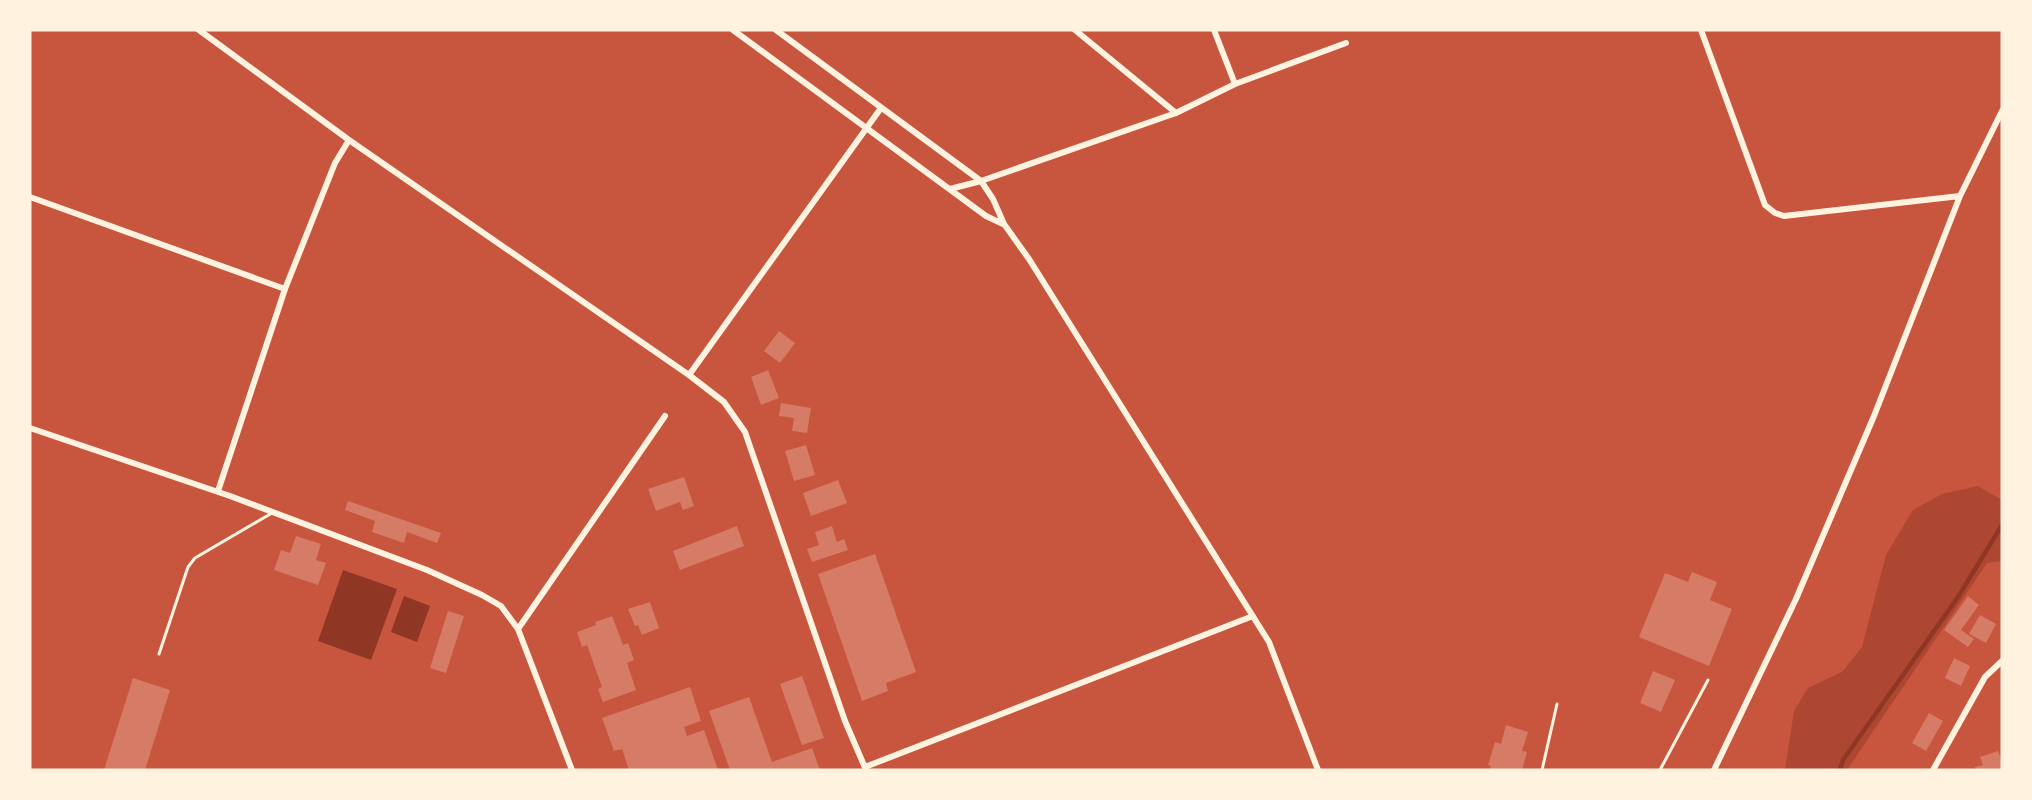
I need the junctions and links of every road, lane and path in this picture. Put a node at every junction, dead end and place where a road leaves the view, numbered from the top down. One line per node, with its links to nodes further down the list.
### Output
1 (199, 30): 13 (street)
2 (733, 30): 12 (street)
3 (776, 30): 9 (street)
4 (1075, 30): 11 (street)
5 (1214, 30): 8 (street)
6 (1701, 30): 16 (street)
7 (1346, 43): 8 (street)
8 (1235, 84): 11 (street)
9 (881, 108): 12 (street); 14 (street)
10 (2002, 111): 16 (street)
11 (1176, 113): 14 (street)
12 (867, 128): 15 (street); 20 (street)
13 (349, 140): 19 (street); 20 (street)
14 (981, 181): 15 (street); 18 (street)
15 (950, 189): 18 (street)
16 (1960, 196): 36 (street)
17 (30, 197): 19 (street)
18 (1004, 224): 25 (street)
19 (285, 289): 23 (street)
20 (689, 375): 31 (street)
21 (665, 416): 26 (street)
22 (30, 428): 23 (street)
23 (218, 491): 24 (street)
24 (274, 512): 26 (street); 27 (lane)
25 (1253, 616): 31 (street); 33 (street)
26 (518, 629): 32 (street)
27 (159, 654)
28 (2002, 661): 37 (street)
29 (1708, 680): 35 (lane)
30 (1557, 705): 34 (lane)
31 (863, 769)
32 (572, 770)
33 (1318, 770)
34 (1542, 770)
35 (1660, 770)
36 (1714, 770)
37 (1933, 770)

